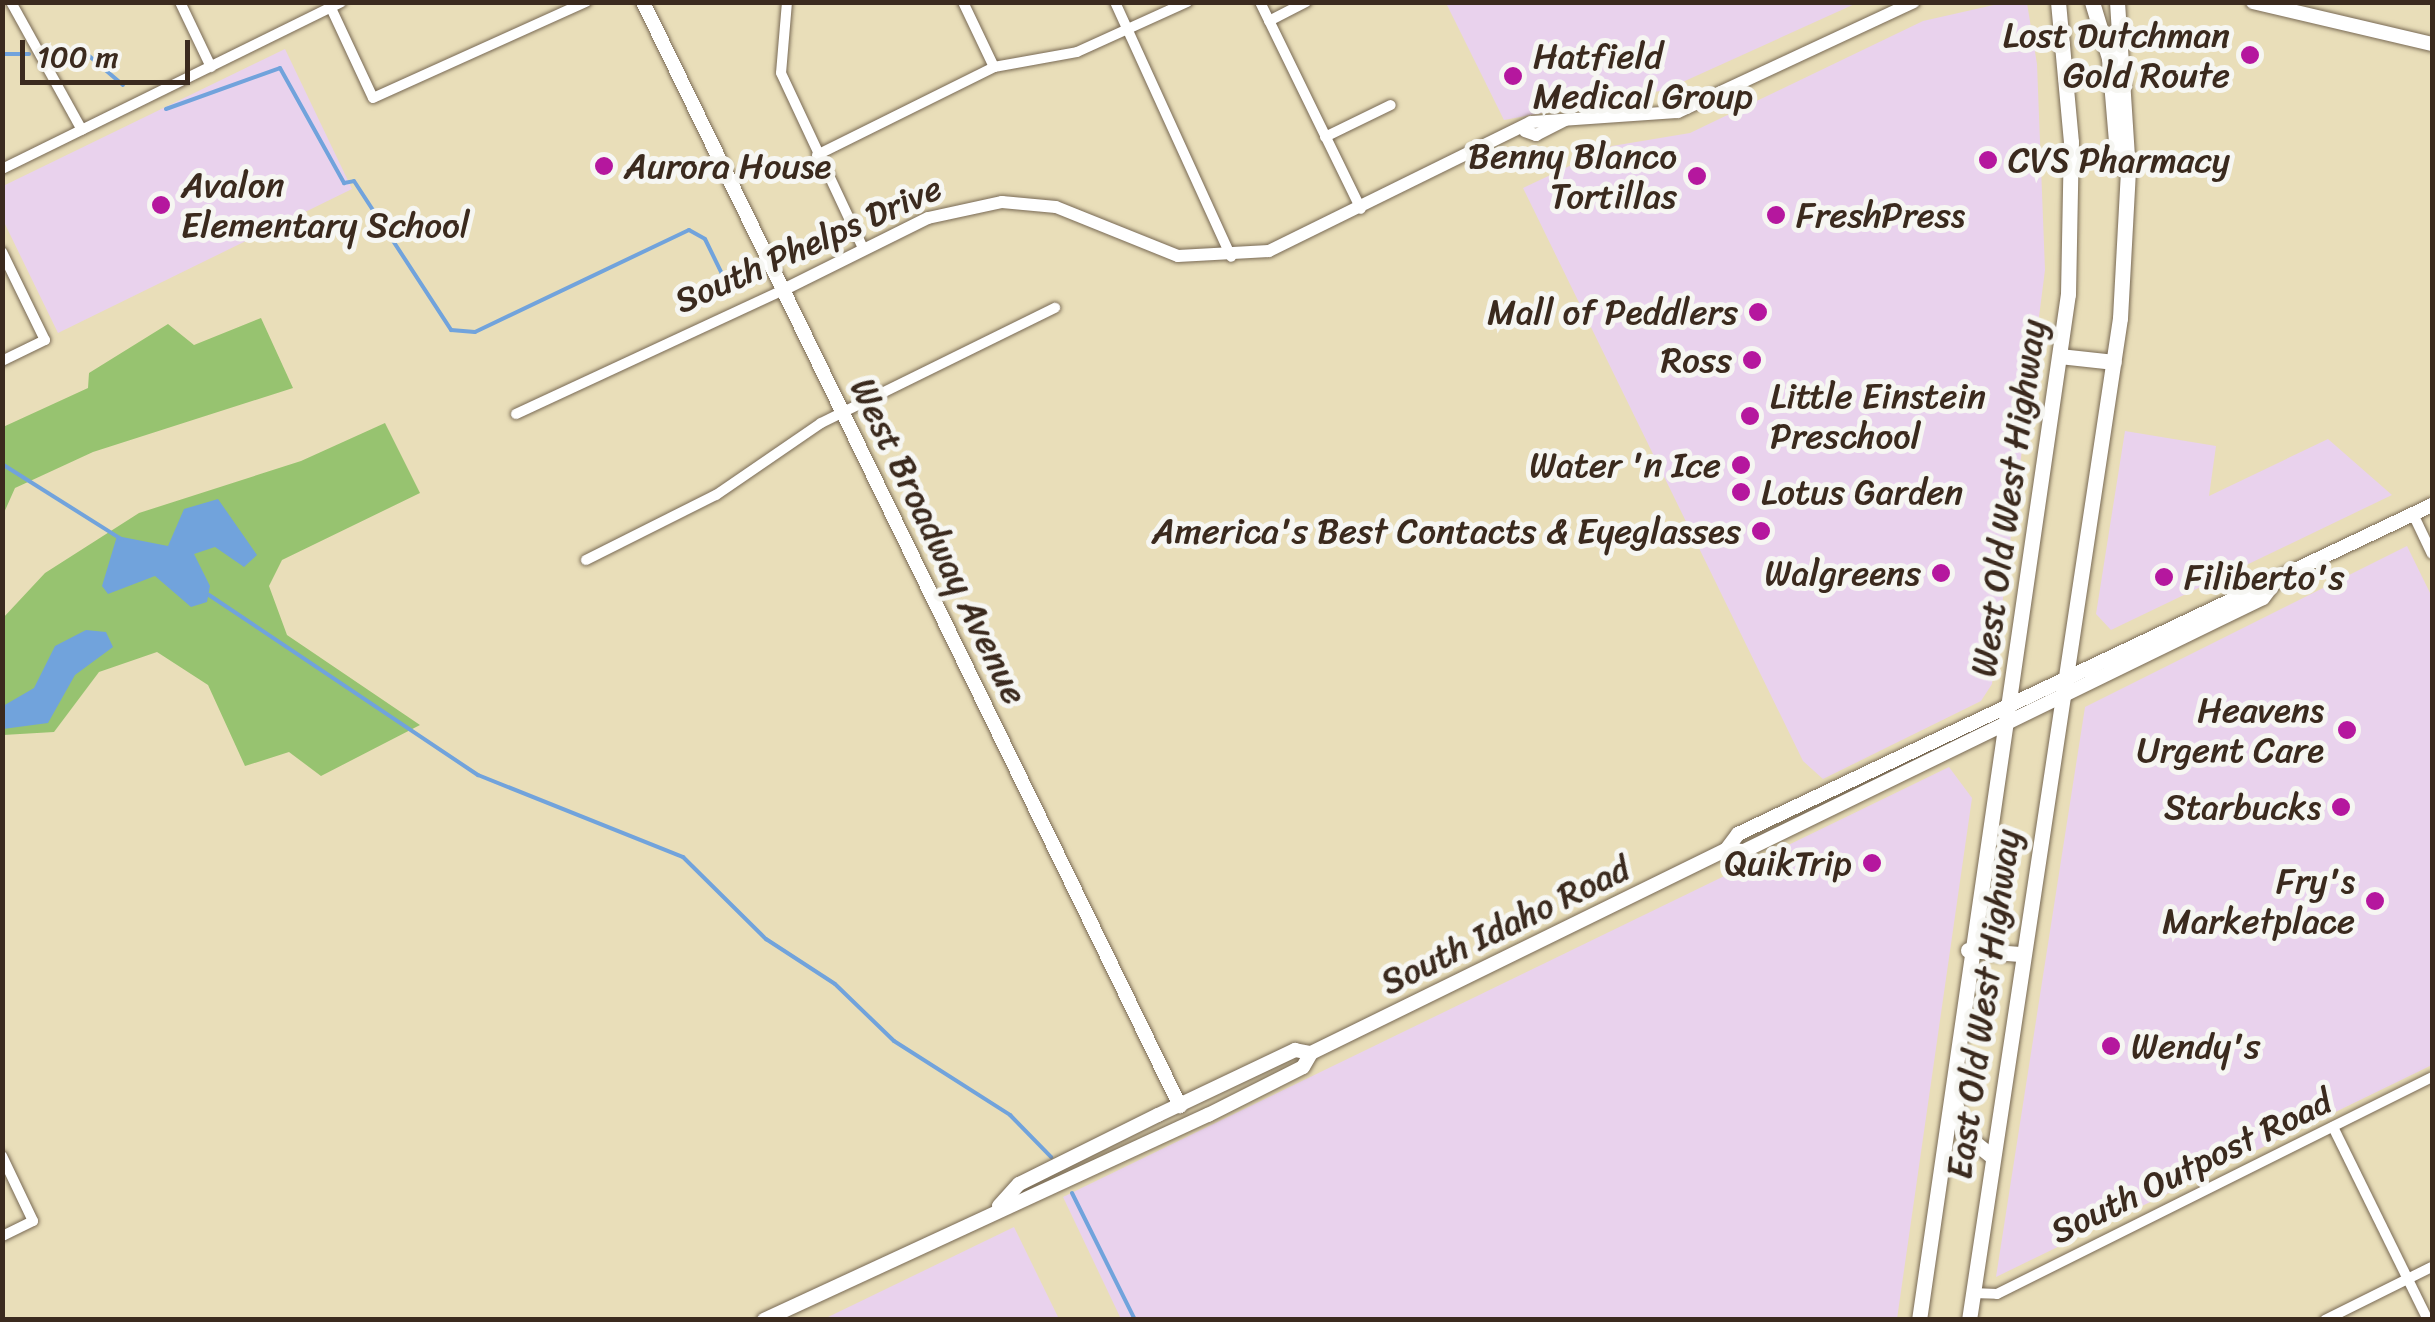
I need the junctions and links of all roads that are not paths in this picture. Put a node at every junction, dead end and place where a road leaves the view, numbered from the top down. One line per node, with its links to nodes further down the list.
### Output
1 (11, 2): 24 (street)
2 (180, 2): 21 (street)
3 (586, 2): 16 (street)
4 (643, 2): 33 (main road, West Broadway Avenue)
5 (787, 2): 26 (street)
6 (963, 2): 22 (street)
7 (1115, 2): 19 (street)
8 (1188, 2): 19 (street)
9 (1260, 2): 18 (street)
10 (1306, 2): 18 (street)
11 (1914, 2): 28 (street, South Phelps Drive)
12 (2058, 2): 35 (main road, West Old West Highway)
13 (2092, 2): 29 (main road)
14 (2117, 2): 29 (main road)
15 (2253, 2): 17 (main road)
16 (336, 5): 21 (street)
17 (2309, 7): 20 (main road)
18 (1269, 20): 25 (street)
19 (1129, 31): 22 (street); 32 (street)
20 (2432, 44)
21 (211, 67): 24 (street)
22 (994, 67): 26 (street)
23 (1390, 106): 25 (street)
24 (82, 130): 27 (street)
25 (1325, 137): 28 (street)
26 (817, 155): 30 (street)
27 (2, 169)
28 (1361, 209): 32 (street, South Phelps Drive)
29 (2128, 227): 37 (main road)
30 (864, 250): 32 (street, South Phelps Drive); 33 (street, South Phelps Drive)
31 (2, 252): 36 (street)
32 (1231, 258)
33 (783, 290): 38 (main road, West Broadway Avenue); 39 (street, South Phelps Drive)
34 (1055, 308): 38 (street)
35 (2060, 356): 37 (main road); 47 (main road, West Old West Highway)
36 (2, 361)
37 (2114, 362): 45 (main road)
38 (842, 412): 43 (street); 55 (main road, West Broadway Avenue)
39 (516, 414)
40 (2432, 505): 41 (main road, South Idaho Road)
41 (2413, 514): 42 (street); 44 (main road, South Idaho Road)
42 (2432, 554)
43 (586, 560)
44 (2275, 582): 45 (main road, South Idaho Road); 46 (main road, South Idaho Road)
45 (2065, 675): 46 (main road); 47 (main road, South Idaho Road)
46 (2061, 697): 48 (main road, South Idaho Road); 51 (main road, East Old West Highway)
47 (2008, 702): 48 (main road, East Old West Highway); 49 (main road, South Idaho Road)
48 (2004, 725): 49 (main road, South Idaho Road); 50 (main road, East Old West Highway)
49 (1726, 850): 52 (main road, South Idaho Road)
50 (1968, 950): 51 (main road); 53 (main road, East Old West Highway)
51 (2020, 954): 57 (main road, East Old West Highway)
52 (1311, 1053): 55 (main road, South Idaho Road); 59 (main road, South Idaho Road)
53 (1952, 1064): 57 (main road); 65 (main road, East Old West Highway)
54 (2432, 1077): 56 (street, South Outpost Road)
55 (1180, 1106): 59 (main road, South Idaho Road)
56 (2333, 1127): 62 (street); 63 (street, South Outpost Road)
57 (1990, 1155): 63 (main road, East Old West Highway)
58 (2, 1156): 60 (street)
59 (999, 1206): 64 (main road, South Idaho Road)
60 (2, 1236)
61 (2432, 1267): 62 (street)
62 (2408, 1279): 67 (street); 68 (street)
63 (1972, 1293): 66 (main road, East Old West Highway)
64 (764, 1320)
65 (1919, 1320)
66 (1969, 1320)
67 (2325, 1320)
68 (2428, 1320)

